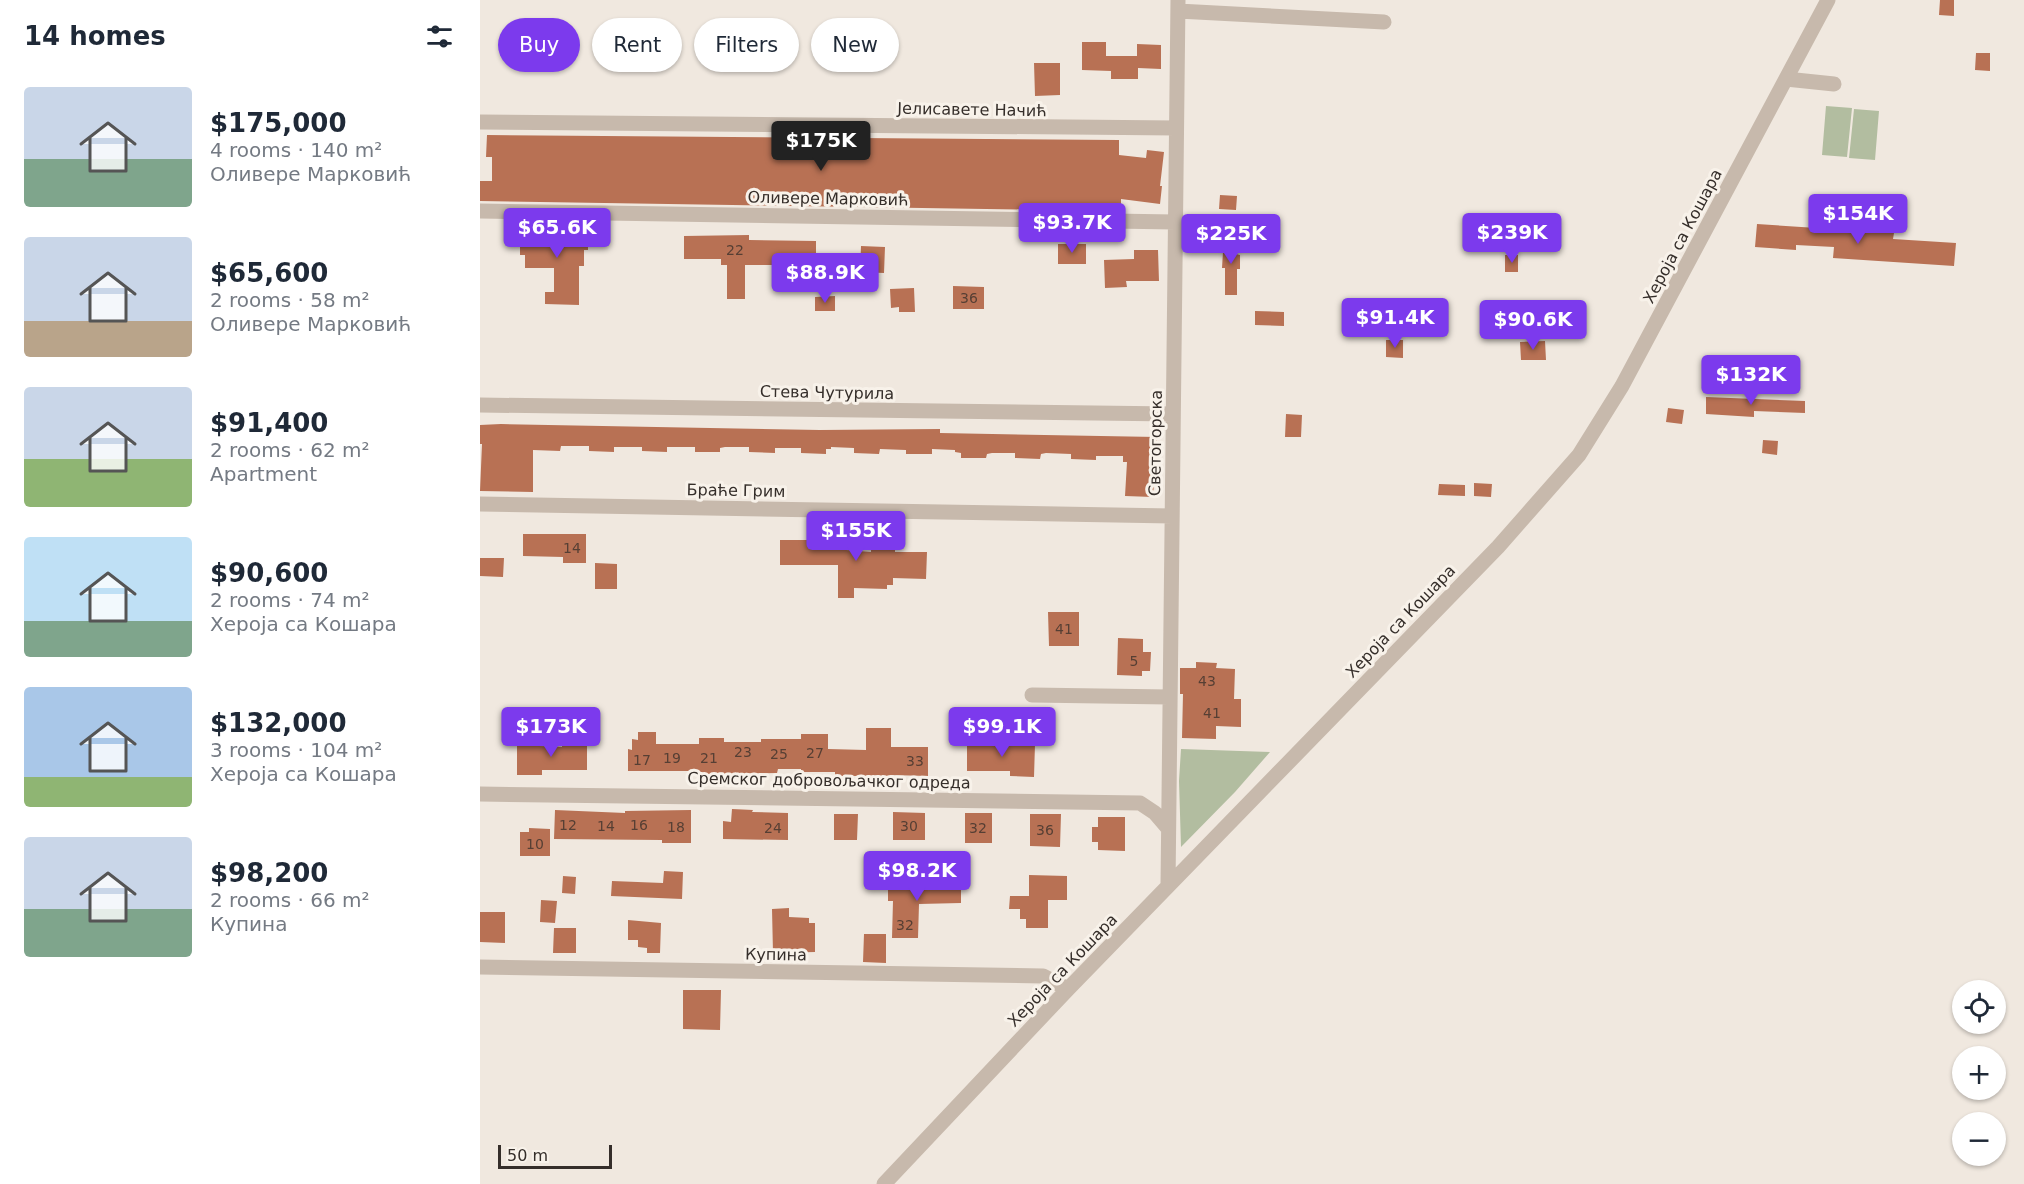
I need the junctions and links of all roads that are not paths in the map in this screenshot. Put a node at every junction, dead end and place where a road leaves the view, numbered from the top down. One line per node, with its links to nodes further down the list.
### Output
1 (1828, 0): 4 (street, Хероја са Кошара)
2 (1178, 5): 3 (street); 7 (street, Светогорска)
3 (1384, 22)
4 (1786, 79): 5 (street); 18 (street, Хероја са Кошара)
5 (1834, 84)
6 (480, 122): 7 (street, Јелисавете Начић)
7 (1176, 128): 9 (street, Светогорска)
8 (480, 211): 9 (street, Оливере Марковић)
9 (1175, 222): 11 (street, Светогорска)
10 (480, 405): 11 (street, Стева Чутурила)
11 (1173, 414): 13 (street, Светогорска)
12 (480, 504): 13 (street, Браће Грим)
13 (1172, 516): 15 (street, Светогорска)
14 (1032, 694): 15 (street)
15 (1169, 697): 17 (street, Светогорска)
16 (480, 794): 17 (street, Сремског добровољачког одреда)
17 (1167, 827): 18 (street, Светогорска)
18 (1168, 886): 20 (street, Хероја са Кошара)
19 (480, 967): 20 (street, Купина)
20 (1068, 989): 21 (street, Хероја са Кошара)
21 (884, 1184)

